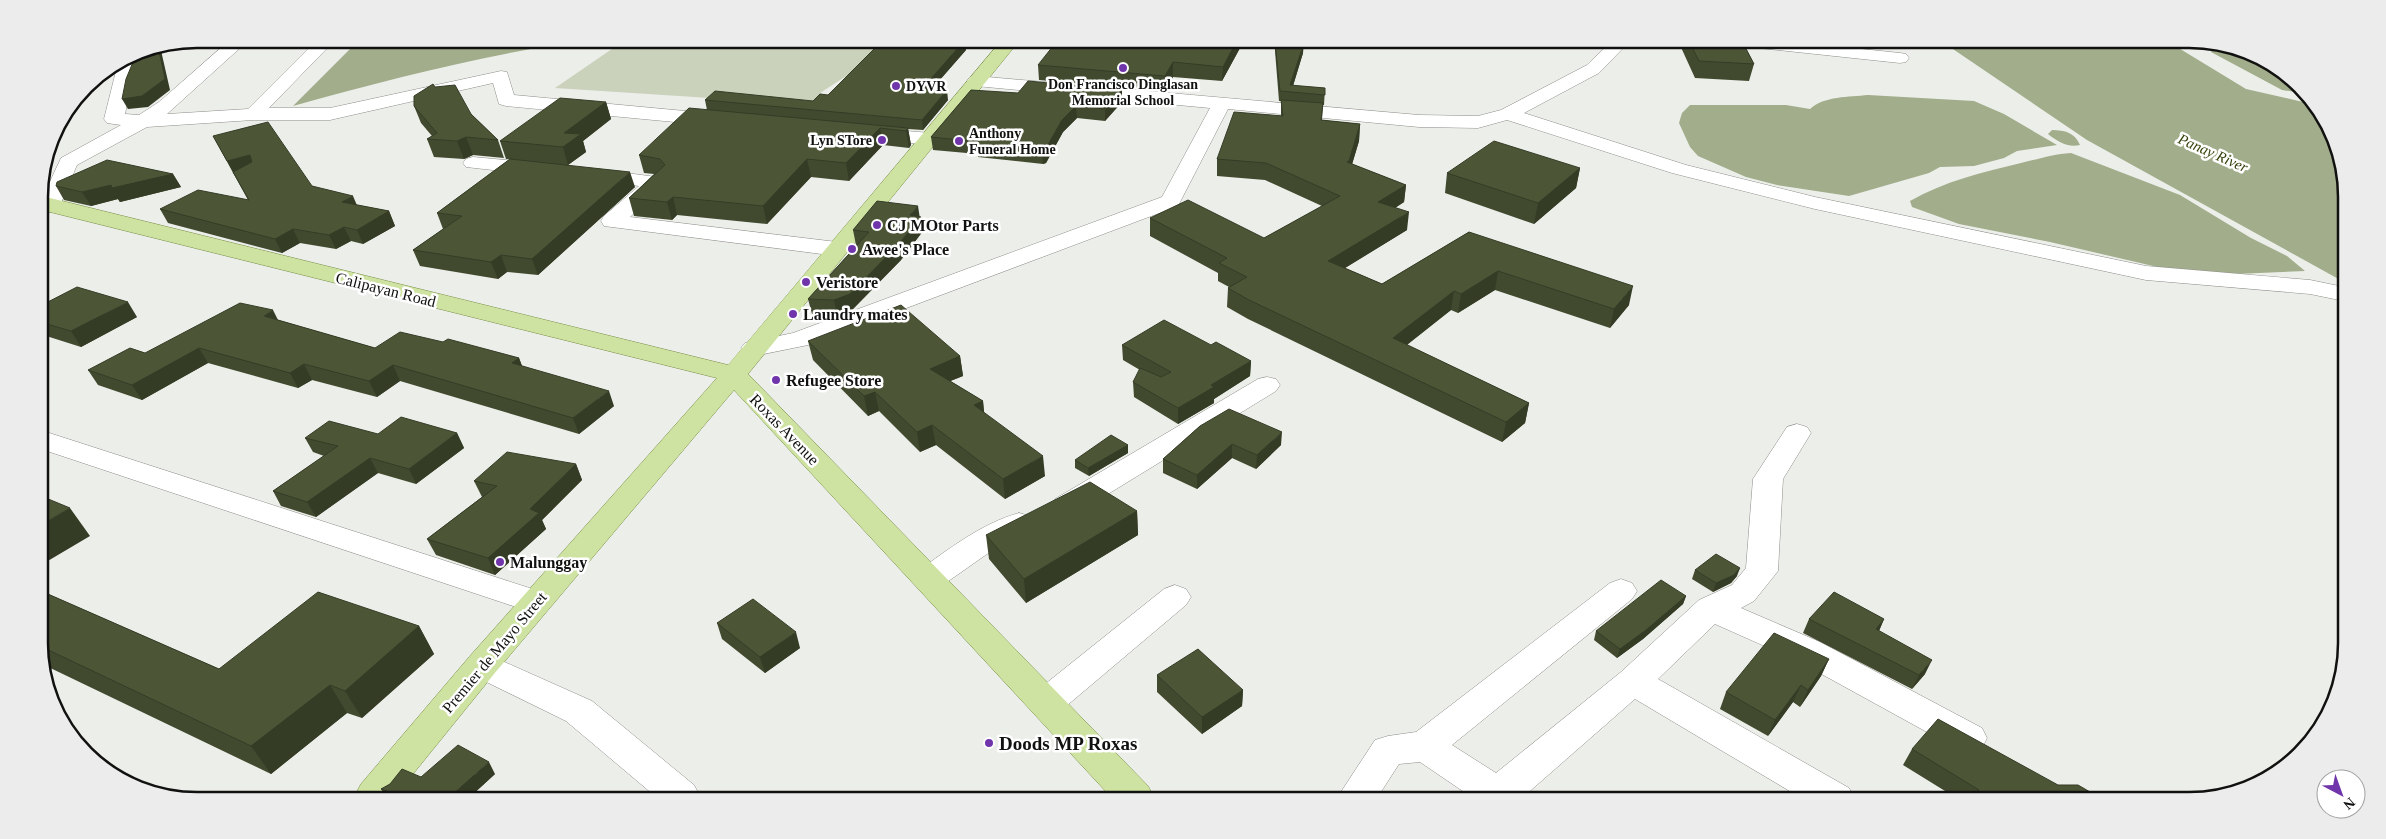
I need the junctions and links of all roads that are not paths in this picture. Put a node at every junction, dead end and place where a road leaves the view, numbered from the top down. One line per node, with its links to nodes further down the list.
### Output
1 (231, 48): 12 (street)
2 (319, 48): 10 (street)
3 (1004, 48): 8 (main road)
4 (1613, 48): 11 (street)
5 (1801, 48): 6 (street)
6 (1900, 58)
7 (126, 65): 12 (street)
8 (976, 81): 9 (street); 15 (main road)
9 (1221, 104): 11 (street); 21 (street)
10 (253, 114): 12 (street); 13 (street)
11 (1508, 114): 20 (street)
12 (143, 121): 17 (street)
13 (733, 121)
14 (851, 132): 15 (street)
15 (930, 139): 19 (main road)
16 (473, 163): 19 (street)
17 (48, 200)
18 (48, 207): 22 (main road, Calipayan Road)
19 (837, 249): 21 (main road)
20 (2338, 293)
21 (754, 348): 22 (main road)
22 (734, 374): 26 (main road, Roxas Avenue); 29 (main road, Premier de Mayo Street)
23 (1267, 385): 26 (street)
24 (1797, 432): 30 (street)
25 (48, 441): 29 (street)
26 (929, 579): 33 (main road, Roxas Avenue)
27 (1621, 590): 34 (street)
28 (1175, 597): 33 (street)
29 (537, 602): 31 (main road, Premier de Mayo Street)
30 (1711, 608): 32 (street); 35 (street)
31 (482, 665): 40 (main road, Premier de Mayo Street); 41 (street)
32 (1633, 681): 38 (street); 39 (street)
33 (1046, 703): 42 (main road, Roxas Avenue)
34 (1425, 746): 36 (street); 37 (street)
35 (1997, 753)
36 (1360, 791)
37 (1493, 791)
38 (1505, 791)
39 (1823, 791)
40 (377, 792)
41 (676, 792)
42 (1130, 792)

